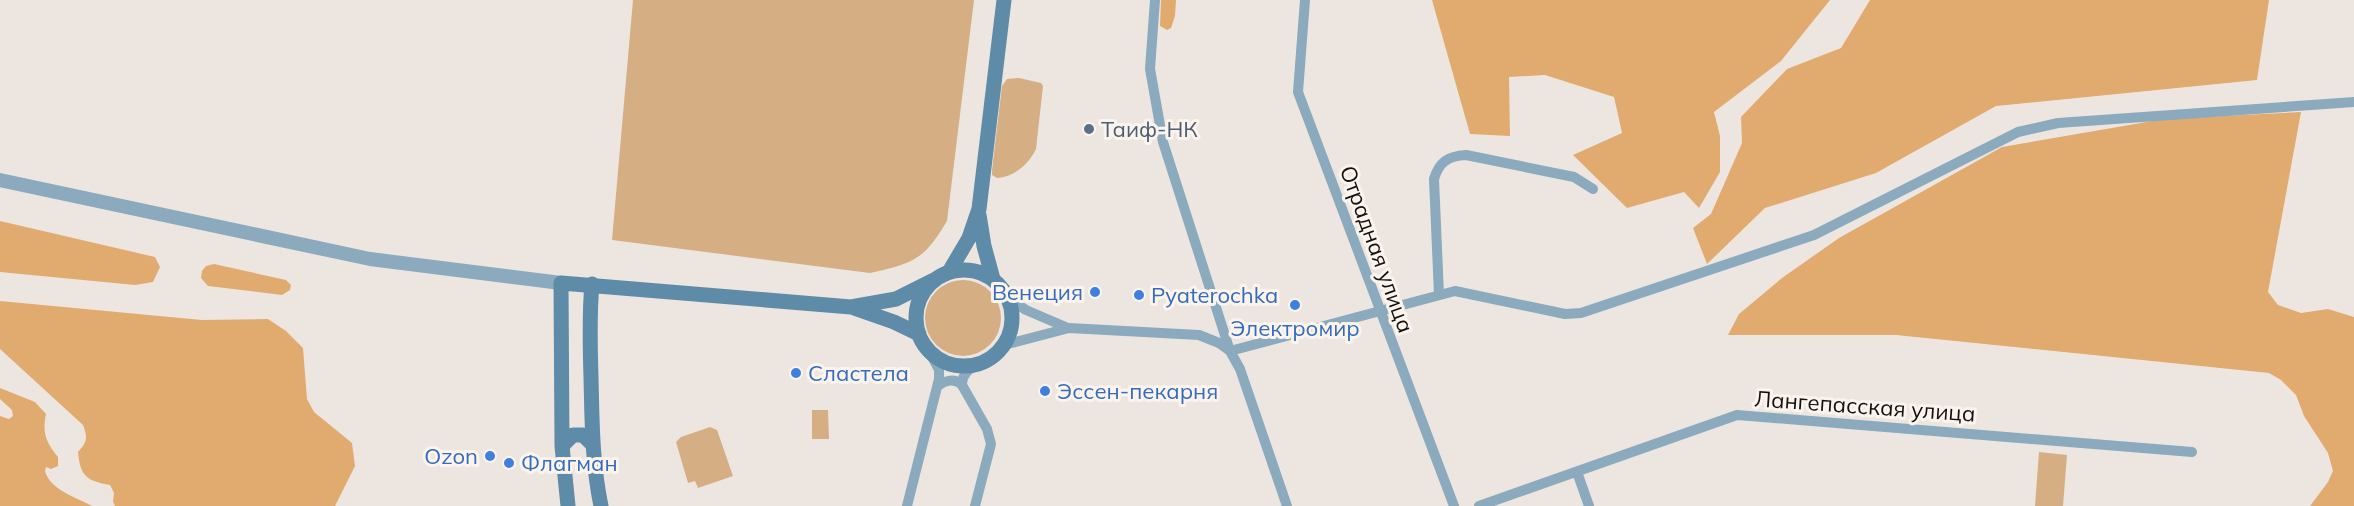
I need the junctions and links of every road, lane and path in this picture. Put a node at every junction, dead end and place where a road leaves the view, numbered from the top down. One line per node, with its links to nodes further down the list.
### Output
1 (1004, 0): 7 (main road)
2 (1155, 0): 21 (street)
3 (1305, 0): 16 (street, Отрадная улица)
4 (2354, 102): 13 (street)
5 (0, 180): 11 (street)
6 (1593, 189): 13 (street)
7 (979, 209): 8 (main road); 9 (main road)
8 (949, 272): 9 (main road); 10 (main road)
9 (993, 279): 14 (main road)
10 (934, 280): 15 (main road); 18 (main road)
11 (561, 283): 12 (main road); 26 (main road)
12 (592, 284): 15 (main road); 25 (main road)
13 (1439, 296): 16 (street)
14 (1009, 299): 17 (street); 19 (main road)
15 (852, 307): 18 (main road)
16 (1379, 311): 21 (street); 34 (street, Отрадная улица)
17 (1069, 328): 19 (street); 21 (street)
18 (919, 334): 20 (main road)
19 (1004, 345): 22 (main road)
20 (929, 351): 22 (main road); 24 (street)
21 (1230, 351): 33 (street)
22 (987, 360): 23 (street)
23 (962, 385): 24 (street); 32 (street)
24 (938, 386): 31 (street)
25 (592, 444): 26 (main road); 30 (main road)
26 (562, 446): 29 (main road)
27 (2192, 452): 28 (street, Лангепасская улица)
28 (1577, 472): 35 (street, Лангепасская улица); 36 (street)
29 (568, 506)
30 (601, 506)
31 (907, 506)
32 (975, 506)
33 (1287, 506)
34 (1454, 506)
35 (1479, 506)
36 (1589, 506)

